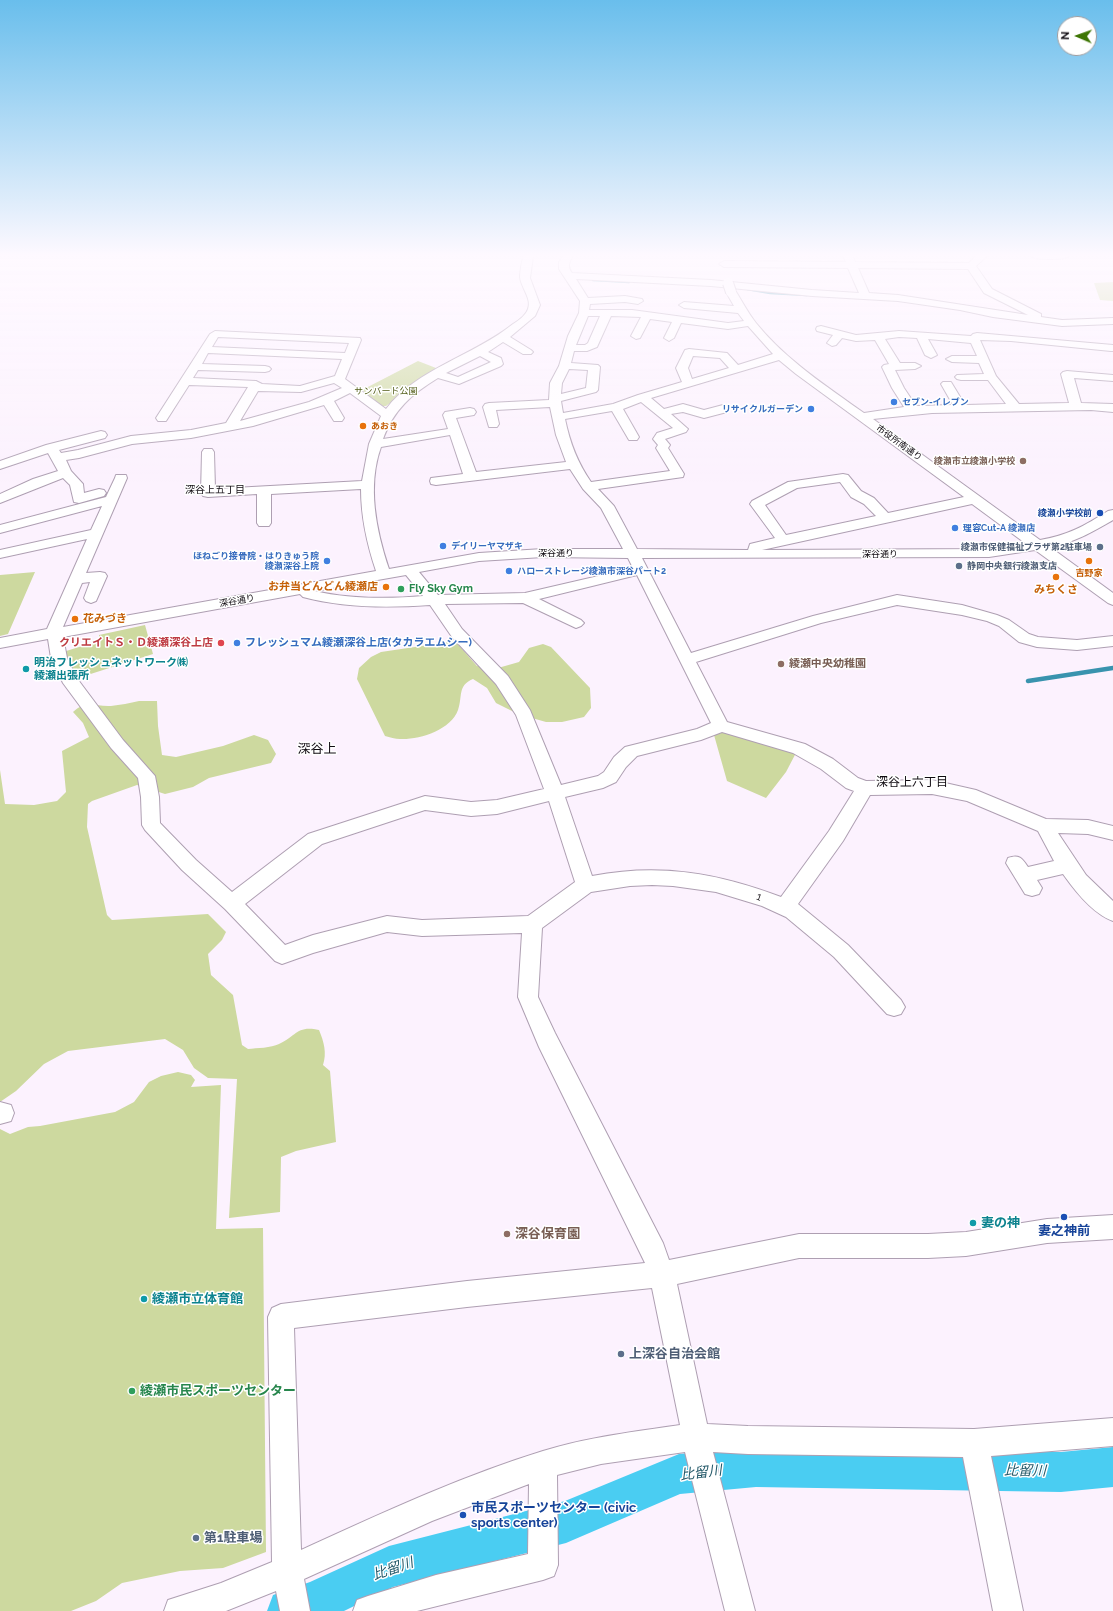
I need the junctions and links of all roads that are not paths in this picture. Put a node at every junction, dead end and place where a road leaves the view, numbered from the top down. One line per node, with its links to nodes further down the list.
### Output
1 (510, 331): 13 (street)
2 (574, 331): 20 (street)
3 (599, 331): 20 (street)
4 (639, 331): 11 (street)
5 (672, 331): 15 (street)
6 (757, 331): 29 (street, 市役所南通り)
7 (829, 331): 9 (street)
8 (1096, 331): 21 (street)
9 (840, 334): 14 (street); 18 (street)
10 (921, 335): 14 (street); 16 (street); 27 (street)
11 (636, 336)
12 (284, 337): 22 (street); 23 (street); 28 (street)
13 (502, 337): 24 (street); 25 (street)
14 (878, 337): 36 (street)
15 (669, 338)
16 (975, 340): 17 (street); 32 (street)
17 (1045, 340): 19 (street); 26 (street)
18 (832, 344)
19 (1080, 344): 21 (street); 30 (street)
20 (570, 348): 33 (street)
21 (1112, 349)
22 (205, 350): 23 (street); 35 (street)
23 (275, 352): 28 (street); 38 (street)
24 (480, 352): 39 (street); 39 (street)
25 (527, 352)
26 (1047, 353)
27 (931, 354)
28 (349, 356): 43 (street)
29 (780, 356): 37 (street); 64 (street, 市役所南通り)
30 (1083, 357)
31 (952, 359): 32 (street)
32 (983, 360): 41 (street)
33 (565, 366): 51 (street); 51 (street)
34 (915, 366): 36 (street)
35 (195, 367): 38 (street); 44 (street)
36 (897, 367): 58 (street)
37 (735, 368): 45 (street); 45 (street)
38 (265, 369): 47 (street)
39 (436, 374): 61 (street)
40 (961, 377): 41 (street)
41 (992, 377): 53 (street)
42 (1113, 378): 54 (street)
43 (339, 380): 47 (street); 48 (street)
44 (186, 381): 47 (street); 65 (street)
45 (688, 383): 49 (street)
46 (947, 384): 55 (street)
47 (255, 386): 68 (street)
48 (351, 388): 50 (street); 61 (street)
49 (642, 397): 52 (street); 60 (street)
50 (327, 400): 62 (street); 66 (street)
51 (555, 401): 63 (street); 67 (street)
52 (616, 407): 63 (street); 72 (street)
53 (1015, 407): 54 (street); 55 (street)
54 (1076, 407): 56 (street)
55 (961, 408): 58 (street)
56 (1113, 408)
57 (723, 409): 60 (street)
58 (912, 410): 64 (street)
59 (470, 412): 70 (street)
60 (661, 413): 82 (street)
61 (387, 415): 73 (street)
62 (273, 417): 68 (street); 69 (street)
63 (558, 417): 77 (street)
64 (862, 417): 86 (street, 市役所南通り)
65 (162, 418)
66 (338, 418)
67 (493, 424)
68 (231, 426): 74 (street)
69 (280, 428)
70 (455, 431): 73 (street); 79 (street)
71 (101, 436): 74 (street)
72 (633, 437)
73 (375, 444): 81 (street)
74 (54, 452): 76 (street); 78 (street)
75 (208, 452): 84 (street)
76 (0, 465)
77 (573, 465): 79 (street); 82 (street)
78 (64, 473): 83 (street); 85 (street)
79 (471, 477): 80 (street)
80 (436, 481)
81 (368, 485): 84 (street); 99 (street)
82 (588, 486): 94 (street)
83 (116, 488): 90 (street); 91 (street)
84 (264, 489): 89 (street)
85 (0, 499)
86 (975, 499): 87 (street); 93 (street, 市役所南通り)
87 (885, 518): 92 (street); 92 (street)
88 (1109, 521): 93 (street, 深谷通り)
89 (264, 523)
90 (0, 529)
91 (96, 533): 95 (street); 100 (street)
92 (783, 540): 96 (street)
93 (1038, 545): 96 (street, 深谷通り); 105 (street, 市役所南通り)
94 (631, 553): 96 (street, 深谷通り); 97 (street, 深谷通り); 98 (street)
95 (0, 554)
96 (756, 554)
97 (409, 569): 99 (street, 深谷通り); 104 (street)
98 (640, 570): 103 (street); 110 (street)
99 (384, 574): 101 (street, 深谷通り)
100 (76, 579): 102 (street); 107 (street)
101 (305, 589): 104 (street); 107 (street, 深谷通り)
102 (91, 598)
103 (525, 598): 104 (street); 106 (street)
104 (434, 600): 113 (street)
105 (1113, 600)
106 (576, 623)
107 (55, 633): 109 (street, 深谷通り); 119 (street)
108 (1113, 641): 110 (street)
109 (0, 642)
110 (688, 659): 111 (street)
111 (722, 726): 112 (street); 113 (street)
112 (865, 788): 114 (street); 120 (street)
113 (554, 793): 118 (street); 119 (street)
114 (1044, 826): 115 (street); 116 (street)
115 (1113, 833)
116 (1068, 865): 117 (street); 121 (street)
117 (1023, 876)
118 (586, 886): 120 (street, 1); 122 (street)
119 (232, 903): 122 (street)
120 (785, 907): 123 (street, 1)
121 (1113, 913)
122 (532, 924): 125 (street)
123 (894, 1007)
124 (1113, 1227): 125 (street)
125 (662, 1274): 127 (street); 130 (street)
126 (1113, 1432): 128 (street)
127 (697, 1447): 128 (street); 129 (street); 133 (street)
128 (976, 1450): 134 (street)
129 (543, 1465): 130 (street); 132 (street)
130 (292, 1593): 131 (street)
131 (178, 1611)
132 (368, 1611)
133 (740, 1611)
134 (1008, 1611)

